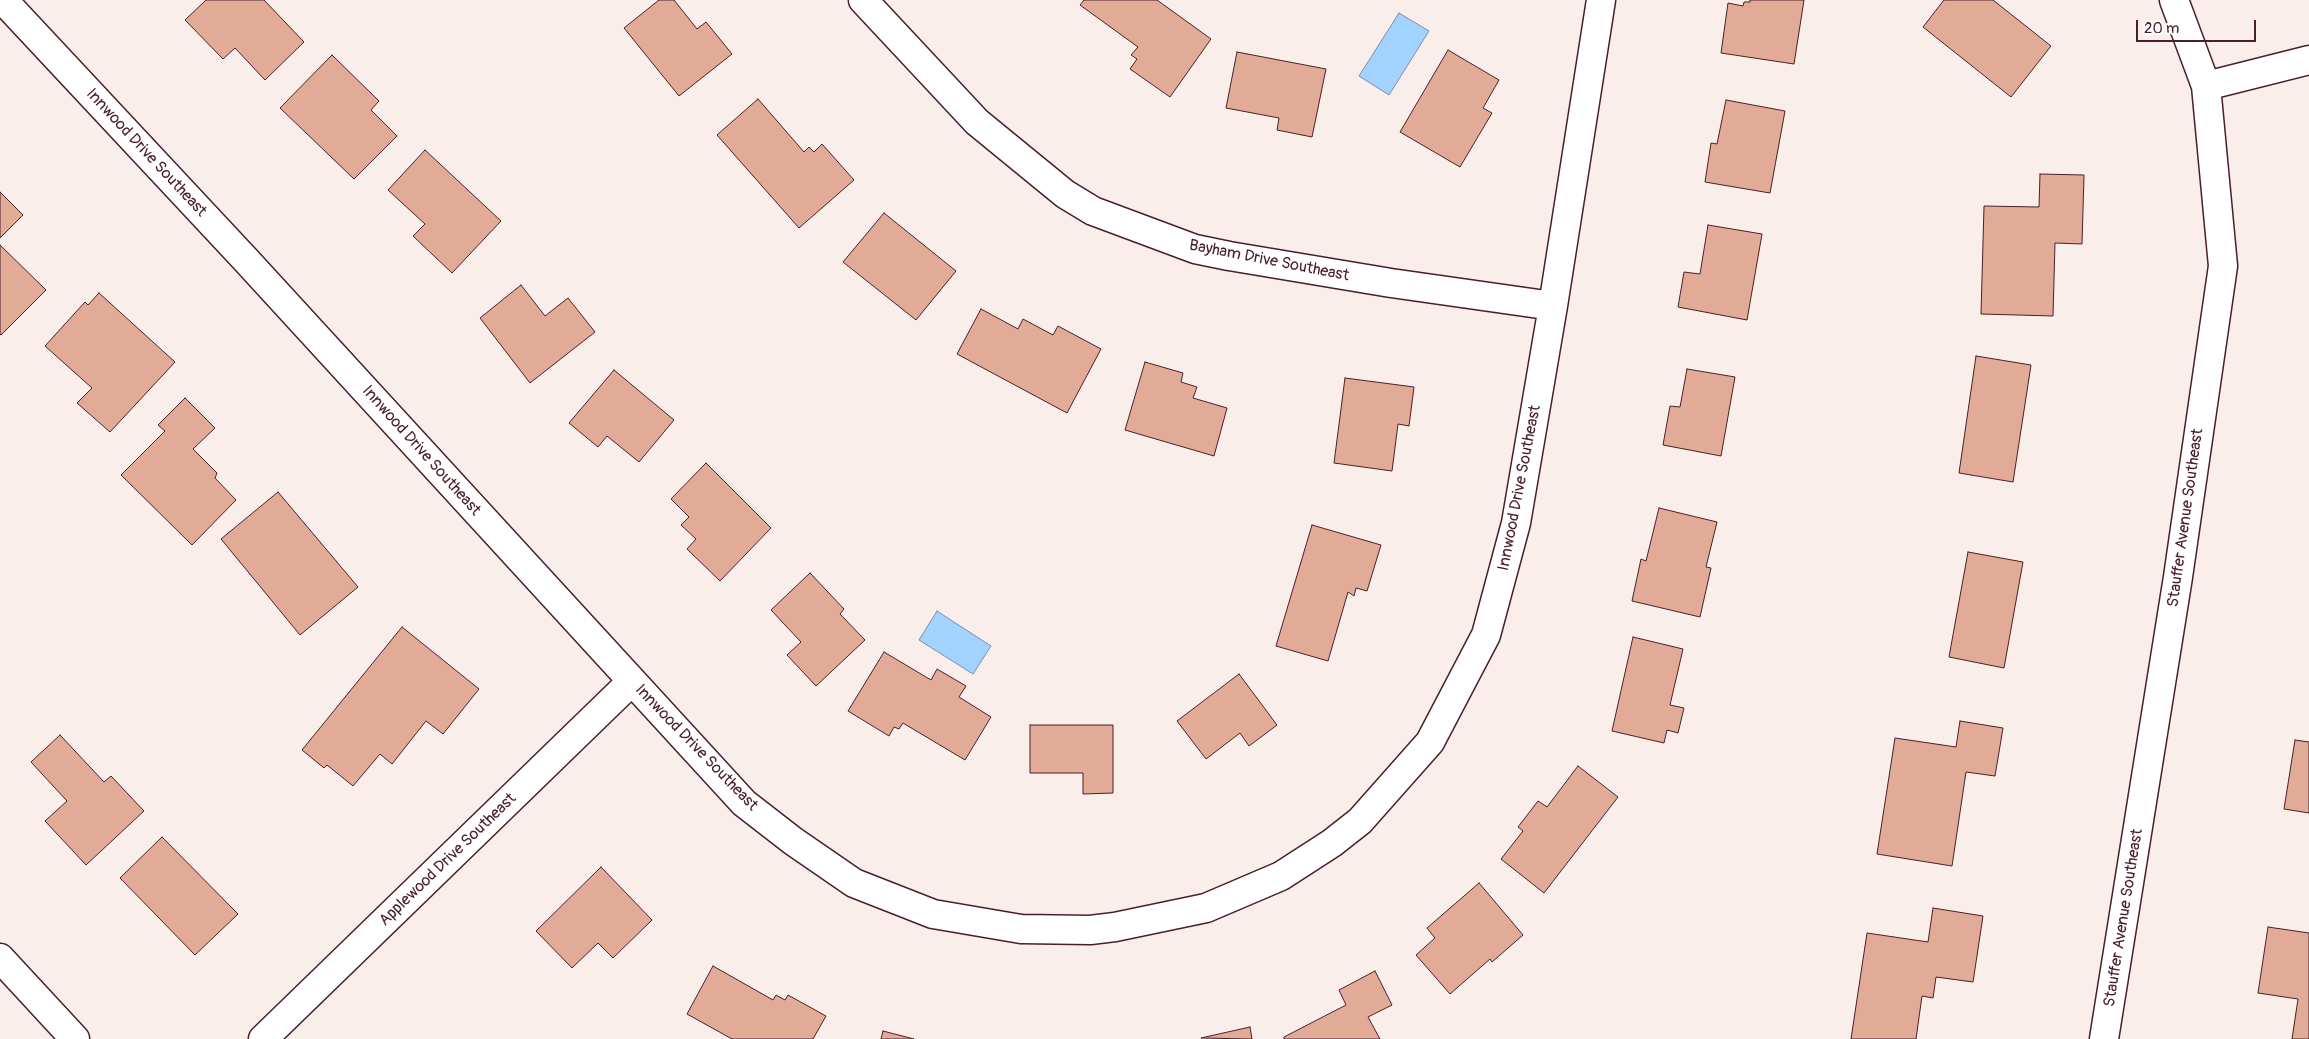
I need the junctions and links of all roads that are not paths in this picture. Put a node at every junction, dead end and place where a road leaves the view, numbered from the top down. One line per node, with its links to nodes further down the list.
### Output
1 (3, 0): 8 (street, Innwood Drive Southeast)
2 (863, 0): 7 (street, Bayham Drive Southeast)
3 (1601, 0): 7 (street, Innwood Drive Southeast)
4 (2174, 0): 6 (street, Stauffer Avenue Southeast)
5 (2309, 60): 6 (street)
6 (2206, 86): 12 (street, Stauffer Avenue Southeast)
7 (1553, 306): 8 (street, Innwood Drive Southeast)
8 (632, 681): 11 (street, Applewood Drive Southeast)
9 (0, 958): 10 (street)
10 (75, 1039)
11 (263, 1039)
12 (2104, 1039)

